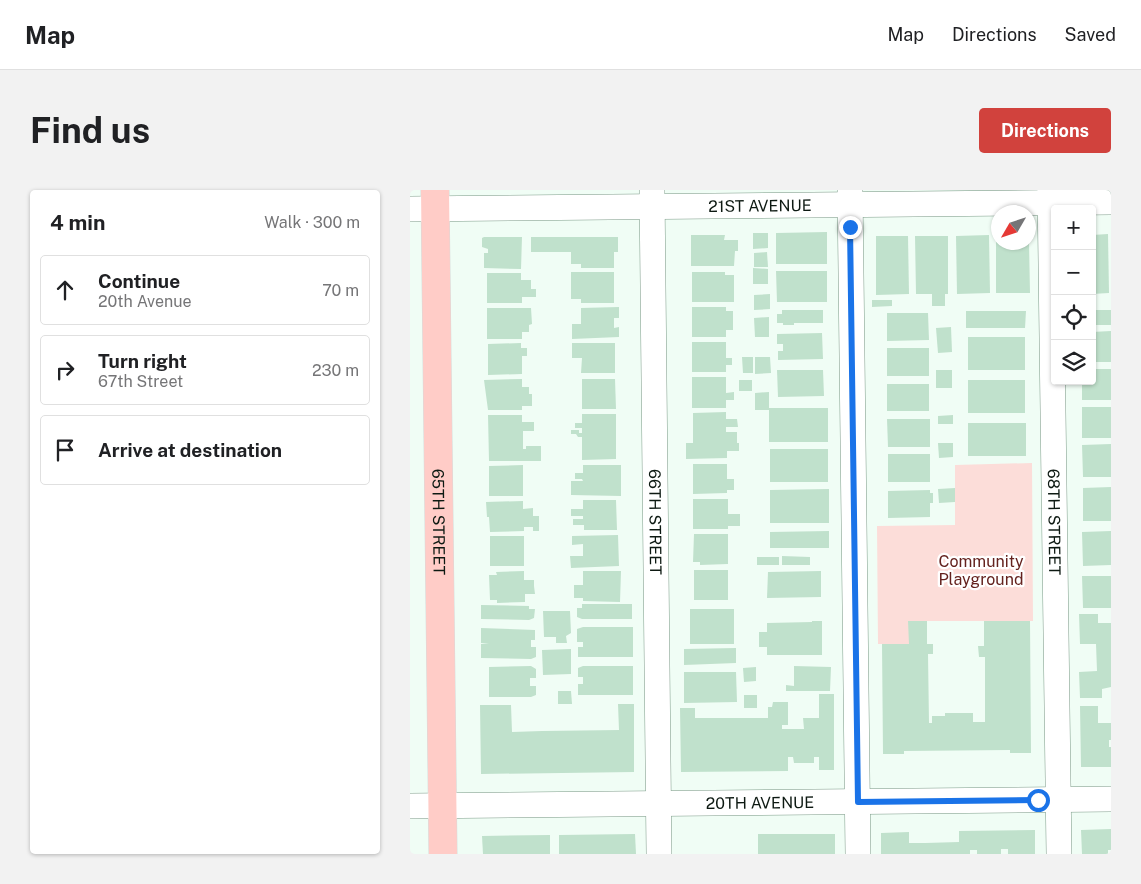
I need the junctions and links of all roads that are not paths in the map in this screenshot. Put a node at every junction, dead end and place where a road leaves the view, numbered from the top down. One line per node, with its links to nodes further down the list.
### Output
1 (1050, 196): 2 (street, 21ST AVENUE); 4 (street, 21ST AVENUE); 7 (street, 68TH STREET)
2 (850, 197): 3 (street, 21ST AVENUE); 8 (street)
3 (652, 198): 5 (street, 21ST AVENUE); 9 (street, 66TH STREET)
4 (1111, 202)
5 (427, 203): 11 (main road, 65TH STREET)
6 (1111, 799): 7 (street, 20TH AVENUE)
7 (1058, 800): 8 (street, 20TH AVENUE); 15 (street, 68TH STREET)
8 (858, 802): 9 (street, 20TH AVENUE); 14 (street)
9 (658, 804): 11 (street, 20TH AVENUE); 13 (street, 66TH STREET)
10 (410, 806): 11 (street, 20TH AVENUE)
11 (443, 806): 12 (main road, 65TH STREET)
12 (443, 854)
13 (659, 854)
14 (858, 854)
15 (1059, 854)

